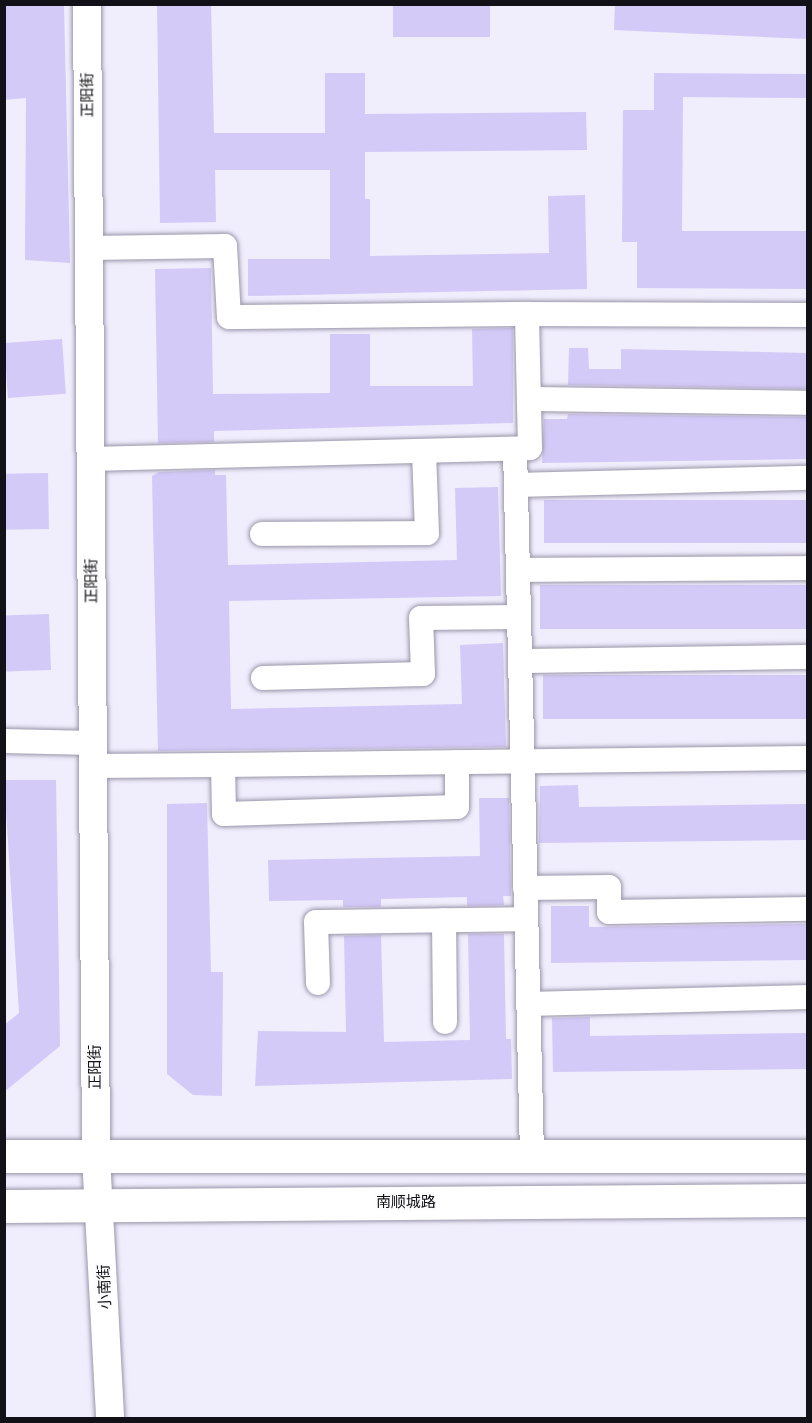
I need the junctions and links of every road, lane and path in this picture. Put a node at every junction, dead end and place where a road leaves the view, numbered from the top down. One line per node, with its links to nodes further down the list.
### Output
1 (87, 4): 2 (street, 正阳街)
2 (89, 248): 3 (street); 9 (street, 正阳街)
3 (527, 314): 4 (street); 5 (street)
4 (807, 315)
5 (529, 399): 6 (street); 7 (street)
6 (807, 403)
7 (515, 449): 8 (street); 11 (street)
8 (424, 451): 9 (street); 12 (street)
9 (91, 459): 20 (street, 正阳街)
10 (807, 478): 11 (street)
11 (516, 485): 14 (street)
12 (262, 534)
13 (807, 568): 14 (street)
14 (518, 570): 15 (street)
15 (519, 616): 17 (street); 18 (street)
16 (807, 657): 17 (street)
17 (520, 661): 23 (street)
18 (264, 678)
19 (4, 741): 20 (street)
20 (93, 755): 24 (street); 34 (street, 正阳街)
21 (807, 758): 23 (street)
22 (456, 762): 23 (street); 24 (street); 24 (street)
23 (523, 762): 25 (street)
24 (223, 765)
25 (525, 888): 26 (street); 27 (street)
26 (807, 909)
27 (526, 919): 28 (street); 31 (street)
28 (444, 920): 29 (street); 32 (street)
29 (318, 983)
30 (807, 997): 31 (street)
31 (528, 1004): 35 (street)
32 (445, 1022)
33 (4, 1156): 34 (main road)
34 (96, 1156): 35 (main road); 38 (street, 小南街)
35 (532, 1156): 36 (main road)
36 (807, 1156)
37 (807, 1200): 38 (main road, 南顺城路)
38 (102, 1205): 39 (main road, 南顺城路); 40 (street, 小南街)
39 (4, 1206)
40 (110, 1419)

